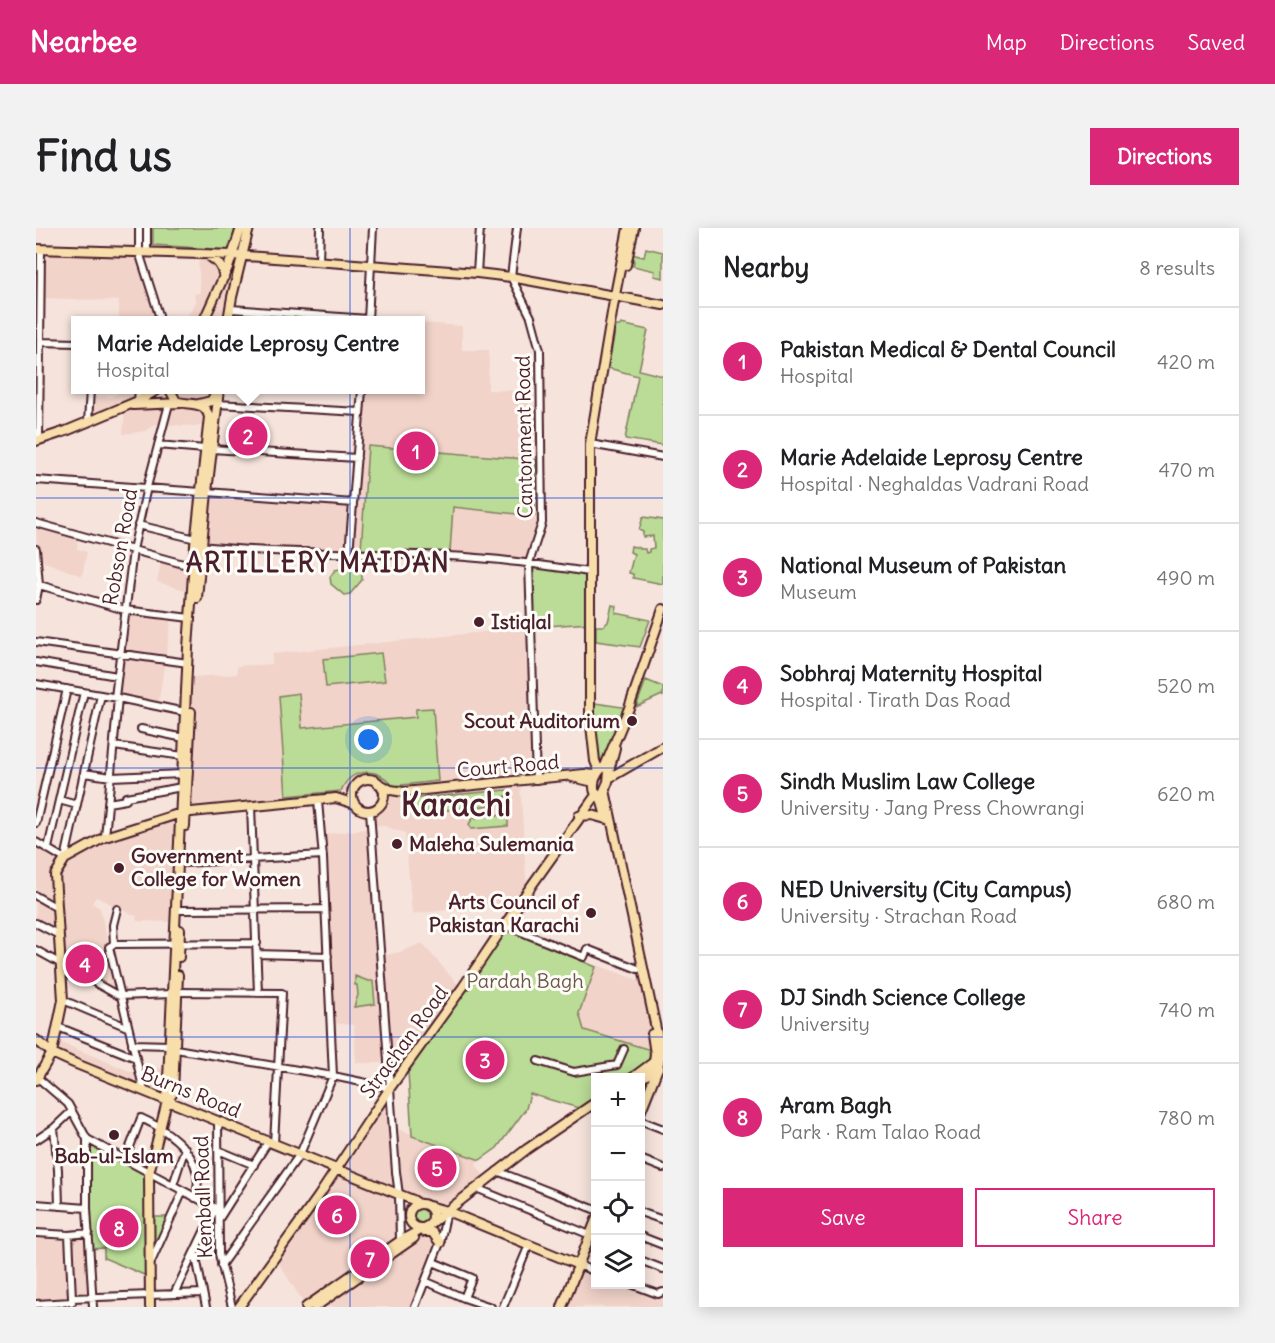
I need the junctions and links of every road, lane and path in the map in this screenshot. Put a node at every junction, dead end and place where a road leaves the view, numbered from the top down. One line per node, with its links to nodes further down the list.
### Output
1 (139, 228): 12 (street)
2 (147, 228): 12 (street)
3 (241, 228): 14 (main road)
4 (249, 228): 15 (main road)
5 (320, 228): 16 (street)
6 (373, 228): 17 (street)
7 (480, 228): 18 (street)
8 (518, 228): 19 (street)
9 (628, 228): 22 (main road)
10 (634, 228): 22 (main road)
11 (39, 250): 12 (main road); 21 (street)
12 (143, 252): 13 (main road); 25 (street)
13 (207, 255): 14 (main road); 20 (main road)
14 (233, 255): 15 (main road); 20 (main road)
15 (242, 256): 16 (main road); 24 (main road)
16 (319, 262): 17 (main road)
17 (370, 266): 18 (main road); 29 (street)
18 (477, 273): 19 (main road)
19 (511, 277): 22 (main road); 66 (street, Cantonment Road)
20 (224, 278): 26 (main road)
21 (38, 295): 30 (street)
22 (617, 296): 23 (main road); 51 (main road)
23 (663, 305)
24 (231, 309): 27 (main road); 28 (street)
25 (159, 315)
26 (206, 316)
27 (229, 316)
28 (318, 316)
29 (368, 316)
30 (38, 323): 31 (street)
31 (40, 342): 32 (street); 33 (street)
32 (71, 343)
33 (38, 351): 34 (street)
34 (38, 377): 50 (street)
35 (90, 394): 49 (street)
36 (139, 394): 42 (street)
37 (150, 394): 42 (main road)
38 (171, 394): 43 (main road)
39 (216, 394): 45 (main road)
40 (218, 394): 46 (main road)
41 (362, 394): 48 (street)
42 (138, 401): 47 (main road)
43 (182, 403): 44 (main road); 45 (main road)
44 (169, 404): 47 (main road); 52 (street, Robson Road)
45 (199, 404): 53 (main road)
46 (217, 404): 48 (street); 53 (main road)
47 (126, 405): 49 (main road)
48 (360, 412): 55 (street)
49 (88, 422): 50 (main road)
50 (38, 441)
51 (590, 444): 54 (street); 68 (main road)
52 (158, 445): 53 (street); 57 (street, Robson Road)
53 (208, 449): 55 (street); 58 (main road)
54 (663, 457)
55 (357, 458): 59 (street)
56 (36, 480): 57 (street)
57 (147, 487): 58 (street); 61 (street, Robson Road)
58 (204, 492): 59 (street); 62 (main road)
59 (353, 503): 65 (street)
60 (36, 523): 64 (street)
61 (138, 525): 62 (street); 64 (street, Robson Road)
62 (198, 543): 65 (street); 67 (main road); 109 (main road)
63 (36, 549): 69 (street)
64 (133, 550): 67 (street); 72 (street, Robson Road)
65 (349, 554): 66 (street)
66 (528, 563): 68 (street); 94 (street, Cantonment Road)
67 (194, 567): 73 (main road)
68 (589, 572): 92 (main road)
69 (38, 584): 70 (street); 72 (street)
70 (36, 600)
71 (663, 609): 92 (main road)
72 (125, 610): 73 (street); 75 (street, Robson Road)
73 (190, 618): 77 (main road)
74 (36, 642): 75 (street)
75 (120, 654): 77 (street); 78 (street, Robson Road)
76 (36, 662): 78 (street)
77 (188, 663): 84 (main road)
78 (117, 676): 83 (street, Robson Road)
79 (36, 684): 80 (street)
80 (67, 689): 81 (street); 112 (street)
81 (84, 692): 82 (street); 101 (street)
82 (101, 695): 83 (street); 90 (street)
83 (116, 697): 84 (street); 87 (street, Robson Road)
84 (185, 712): 86 (main road)
85 (141, 729): 86 (street)
86 (184, 738): 89 (main road)
87 (114, 746): 89 (street); 93 (street, Robson Road)
88 (663, 747): 92 (main road)
89 (183, 756): 91 (main road)
90 (84, 772): 93 (street); 106 (street)
91 (182, 774): 93 (street); 97 (main road)
92 (602, 774): 94 (main road, Court Road); 99 (main road); 99 (main road)
93 (111, 777): 103 (street, Robson Road)
94 (536, 780): 98 (main road, Court Road)
95 (377, 783): 96 (main road); 98 (main road, Court Road); 104 (main road)
96 (358, 784): 100 (main road); 105 (main road)
97 (182, 788): 103 (street); 109 (main road)
98 (404, 792): 104 (main road)
99 (600, 794): 110 (main road, Strachan Road); 111 (main road); 150 (main road)
100 (336, 798): 102 (main road); 105 (main road)
101 (59, 800): 106 (street); 115 (street)
102 (318, 801): 107 (main road); 116 (street)
103 (108, 803): 113 (street, Robson Road)
104 (382, 803): 108 (main road)
105 (355, 804): 108 (main road)
106 (77, 805): 117 (street)
107 (250, 806): 109 (main road); 118 (street)
108 (370, 811): 156 (street)
109 (184, 813): 113 (main road); 119 (main road); 131 (main road)
110 (579, 816): 111 (main road); 127 (main road, Strachan Road)
111 (606, 819): 136 (main road)
112 (36, 823)
113 (105, 837): 117 (main road)
114 (36, 842): 115 (street)
115 (48, 849): 117 (street)
116 (323, 855): 118 (street); 123 (street)
117 (65, 859): 121 (main road)
118 (253, 859): 119 (street); 125 (street)
119 (183, 863): 124 (main road)
120 (36, 896): 121 (street)
121 (57, 908): 128 (main road)
122 (117, 909): 130 (street)
123 (326, 909): 125 (street); 134 (street)
124 (180, 910): 125 (street); 131 (main road)
125 (256, 910): 129 (street)
126 (36, 922): 128 (street)
127 (504, 925): 136 (street); 156 (main road, Strachan Road)
128 (58, 934): 135 (main road)
129 (257, 943): 131 (street); 133 (street)
130 (114, 944): 131 (street); 139 (street)
131 (177, 944): 137 (main road)
132 (36, 950): 135 (street)
133 (257, 954): 134 (street); 138 (street)
134 (328, 956): 154 (street)
135 (60, 963): 139 (street); 140 (main road)
136 (638, 969): 150 (main road)
137 (175, 993): 138 (street); 139 (street); 145 (main road)
138 (258, 993): 151 (street)
139 (119, 996): 142 (street)
140 (63, 1000): 141 (main road); 142 (street)
141 (58, 1027): 147 (main road); 148 (street)
142 (128, 1027): 144 (street)
143 (36, 1040): 147 (main road, Burns Road)
144 (132, 1044): 145 (street); 148 (street)
145 (173, 1047): 151 (street); 160 (main road)
146 (624, 1049): 149 (street)
147 (52, 1053): 155 (main road); 157 (main road, Burns Road)
148 (136, 1058): 157 (street)
149 (538, 1060)
150 (659, 1063): 152 (main road); 153 (main road); 158 (main road); 159 (main road)
151 (278, 1066): 154 (street); 173 (street)
152 (640, 1073)
153 (645, 1075)
154 (333, 1076): 156 (street); 176 (street)
155 (37, 1079): 162 (street)
156 (390, 1088): 181 (main road, Strachan Road); 187 (street)
157 (144, 1090): 160 (main road, Burns Road)
158 (645, 1090)
159 (645, 1100)
160 (168, 1101): 166 (main road, Burns Road); 169 (main road)
161 (591, 1106): 182 (main road)
162 (72, 1111): 168 (street); 171 (street)
163 (591, 1111): 182 (main road)
164 (133, 1115): 165 (street)
165 (141, 1118): 169 (street); 177 (street)
166 (218, 1121): 173 (main road, Burns Road); 175 (street, Kemball Road)
167 (645, 1122): 170 (street)
168 (54, 1128): 172 (street); 191 (street)
169 (161, 1128): 174 (street); 183 (main road)
170 (663, 1129)
171 (87, 1139): 177 (street); 193 (street)
172 (36, 1140)
173 (271, 1143): 176 (main road, Burns Road); 179 (street)
174 (185, 1148): 184 (street); 188 (street)
175 (218, 1150): 179 (street); 195 (street, Kemball Road)
176 (300, 1154): 181 (main road, Burns Road); 214 (street)
177 (125, 1160): 183 (street)
178 (645, 1161): 180 (street)
179 (254, 1165): 198 (street)
180 (663, 1168)
181 (336, 1169): 187 (main road, Burns Road); 233 (main road, Strachan Road)
182 (498, 1172): 185 (main road); 194 (street)
183 (149, 1173): 184 (street); 215 (main road)
184 (173, 1185): 186 (street)
185 (477, 1188): 196 (main road); 204 (street)
186 (183, 1191): 188 (street); 215 (street)
187 (399, 1195): 190 (main road, Burns Road); 206 (street)
188 (195, 1198): 195 (street)
189 (36, 1204): 191 (street)
190 (419, 1204): 192 (main road); 200 (main road)
191 (59, 1206): 193 (street)
192 (429, 1206): 196 (main road); 200 (main road)
193 (87, 1208): 202 (street)
194 (591, 1208)
195 (217, 1210): 198 (street, Kemball Road); 211 (street)
196 (448, 1213): 200 (main road); 208 (street); 209 (main road)
197 (645, 1214): 199 (street)
198 (219, 1219): 214 (street, Kemball Road)
199 (663, 1220)
200 (425, 1228): 206 (main road); 208 (main road); 235 (main road)
201 (36, 1233): 203 (street)
202 (89, 1233): 203 (street); 225 (street)
203 (69, 1235): 226 (street)
204 (591, 1236)
205 (645, 1238): 210 (street)
206 (400, 1240): 234 (main road)
207 (591, 1241): 216 (main road)
208 (440, 1243): 212 (street)
209 (529, 1245): 216 (main road); 238 (street)
210 (663, 1245)
211 (195, 1251): 222 (street); 223 (street)
212 (432, 1262): 219 (street); 227 (street)
213 (645, 1262): 217 (street)
214 (221, 1265): 232 (street, Kemball Road)
215 (149, 1266): 224 (main road)
216 (579, 1266): 218 (street); 239 (main road)
217 (663, 1269)
218 (591, 1270)
219 (425, 1281): 227 (street); 236 (street)
220 (644, 1289): 221 (street)
221 (663, 1292)
222 (203, 1293): 223 (street); 231 (street)
223 (174, 1294): 224 (street)
224 (149, 1295): 225 (street); 230 (main road)
225 (93, 1297): 226 (street); 229 (street)
226 (72, 1298): 228 (street)
227 (464, 1298): 237 (street)
228 (36, 1304)
229 (93, 1307)
230 (150, 1307)
231 (206, 1307)
232 (232, 1307)
233 (239, 1307)
234 (306, 1307)
235 (315, 1307)
236 (415, 1307)
237 (490, 1307)
238 (503, 1307)
239 (564, 1307)

